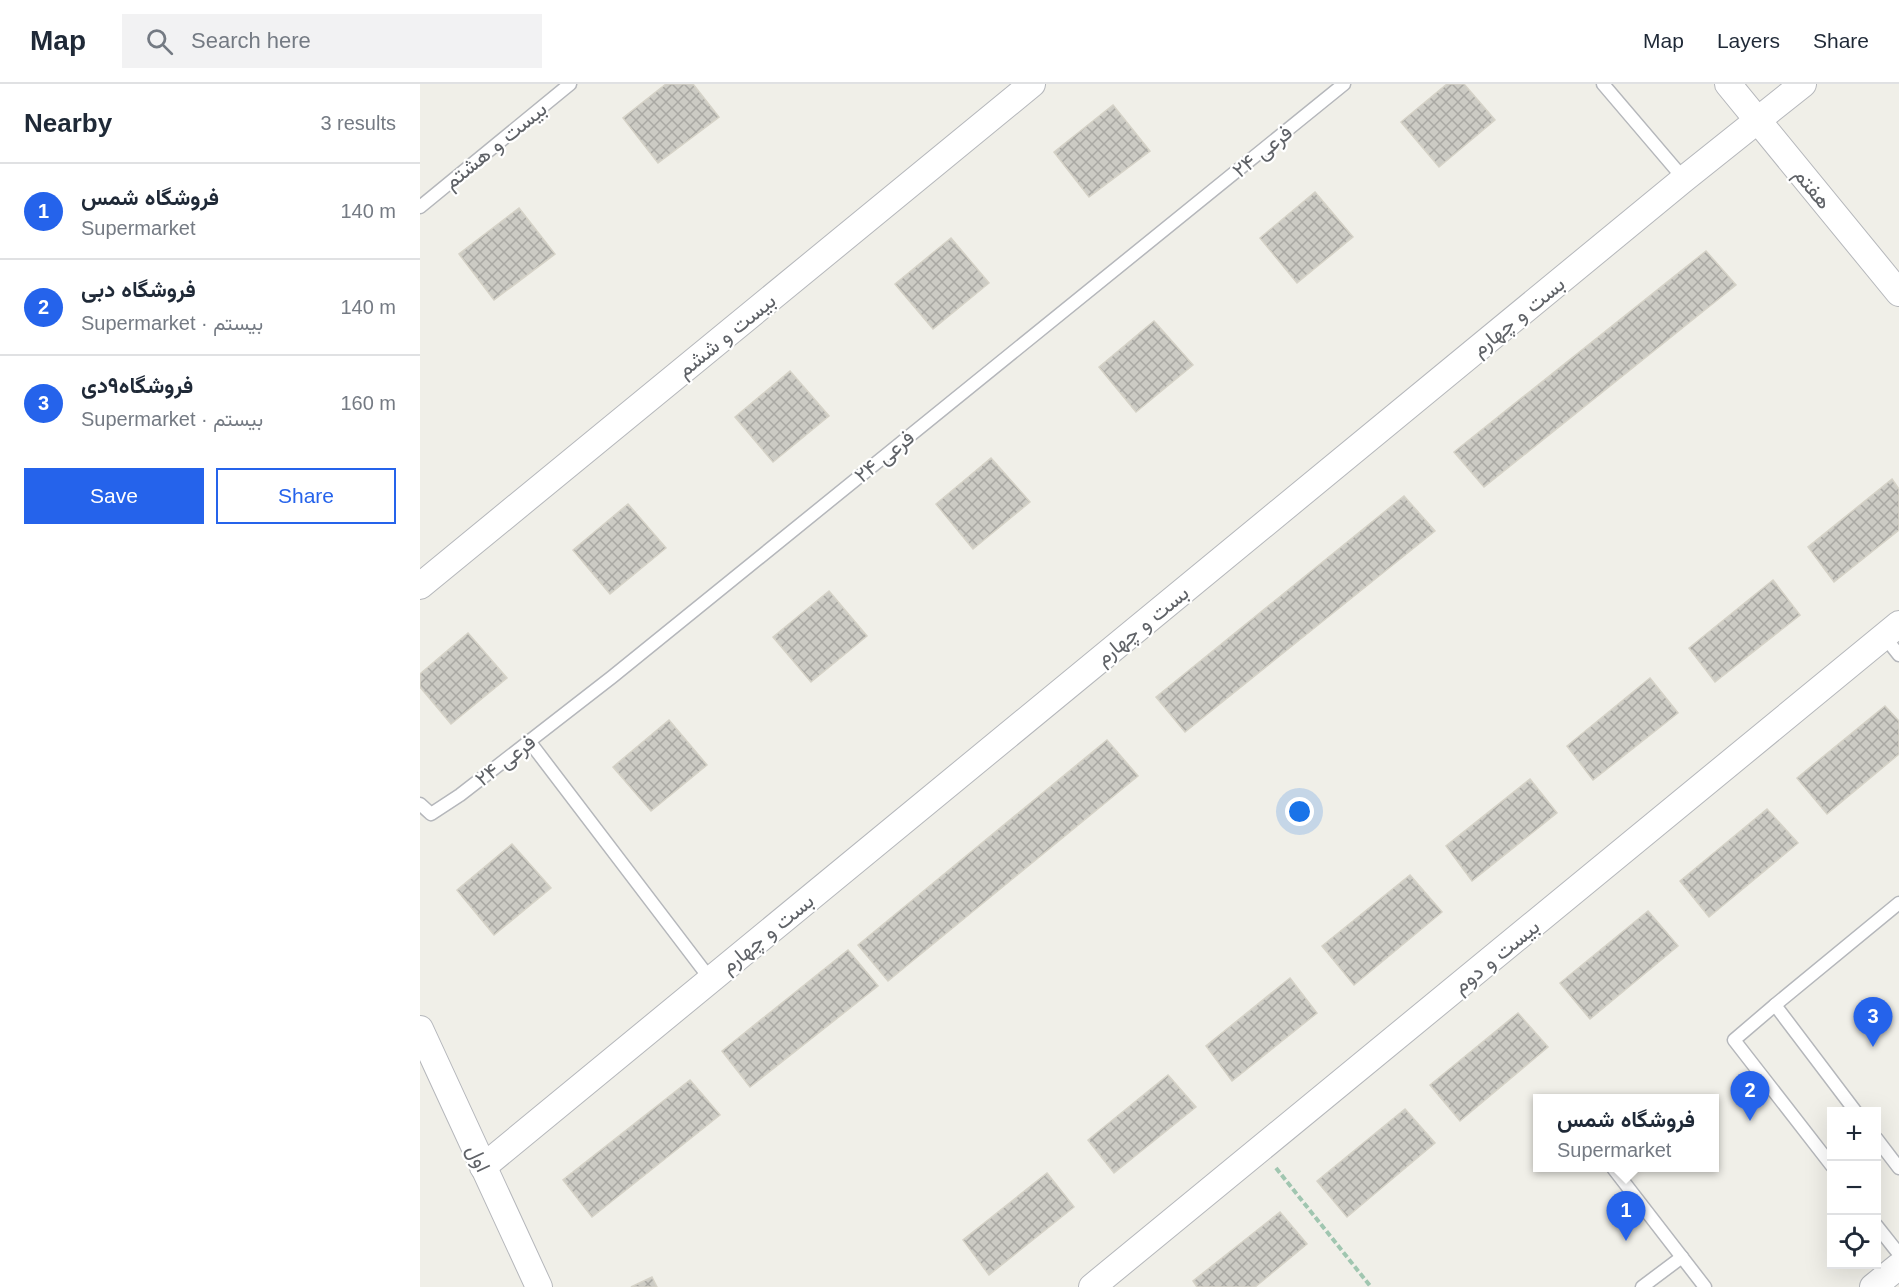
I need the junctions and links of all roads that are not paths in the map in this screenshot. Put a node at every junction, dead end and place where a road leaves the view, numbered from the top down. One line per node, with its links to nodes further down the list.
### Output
1 (570, 84): 9 (lane, بیست و هشتم)
2 (1032, 84): 11 (street, بیست و ششم)
3 (1344, 84): 13 (lane, فرعی ۲۴)
4 (1603, 84): 8 (lane)
5 (1728, 84): 7 (street, هفتم)
6 (1803, 84): 7 (street, بست و چهارم)
7 (1758, 121): 8 (street, بست و چهارم); 10 (street, هفتم)
8 (1684, 179): 16 (street, بست و چهارم)
9 (420, 207)
10 (1899, 293)
11 (420, 586)
12 (1894, 639): 30 (street, بیست و دوم)
13 (529, 741): 14 (lane, فرعی ۲۴); 16 (lane)
14 (420, 804)
15 (1899, 903): 17 (lane)
16 (711, 980): 22 (street, بست و چهارم)
17 (1775, 1005): 19 (lane); 21 (lane)
18 (420, 1029): 22 (street, اول)
19 (1852, 1107)
20 (1881, 1145): 23 (lane)
21 (1828, 1161)
22 (483, 1167): 29 (street, اول)
23 (1899, 1168)
24 (1617, 1172): 27 (lane)
25 (1881, 1231): 26 (lane)
26 (1899, 1254)
27 (1682, 1257): 31 (lane); 32 (lane)
28 (1899, 1266): 33 (street)
29 (539, 1287)
30 (1092, 1287)
31 (1642, 1287)
32 (1705, 1287)
33 (1873, 1287)

